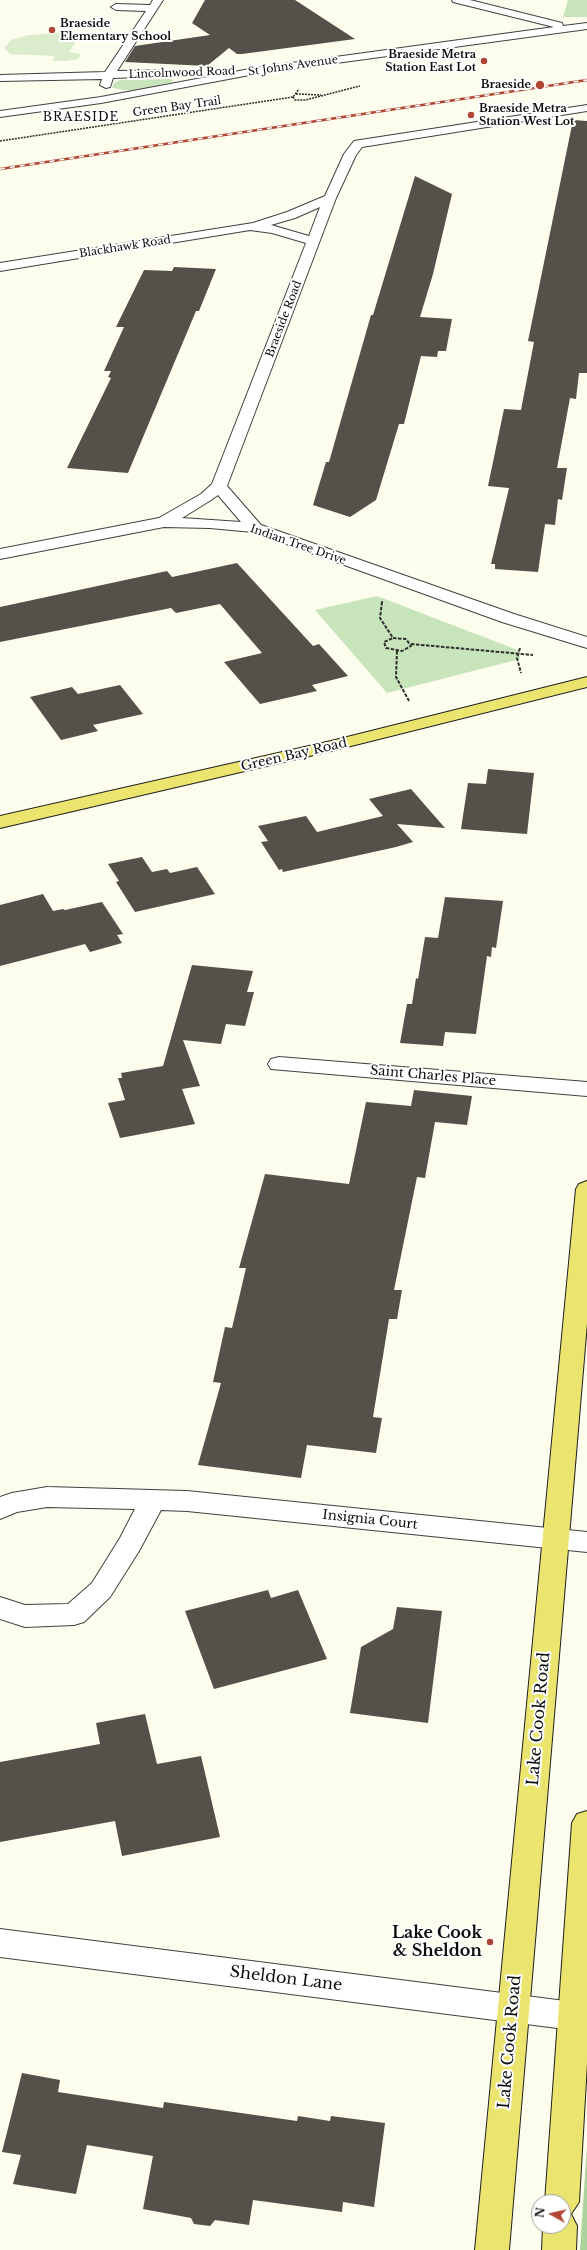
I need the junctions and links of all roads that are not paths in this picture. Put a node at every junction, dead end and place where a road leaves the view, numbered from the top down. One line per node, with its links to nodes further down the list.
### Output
1 (457, 0): 5 (street)
2 (155, 4): 3 (street); 7 (street)
3 (116, 6)
4 (587, 26): 5 (street, St Johns Avenue)
5 (568, 28): 6 (street, St Johns Avenue)
6 (255, 71): 7 (street, Lincolnwood Road); 9 (street, St Johns Avenue)
7 (108, 76): 8 (street, Lincolnwood Road); 9 (street)
8 (0, 78)
9 (101, 100): 11 (street, St Johns Avenue)
10 (587, 108): 12 (street, Braeside Road)
11 (0, 114)
12 (330, 198): 13 (street, Blackhawk Road); 14 (street, Braeside Road)
13 (250, 226): 14 (street, Blackhawk Road); 15 (street, Blackhawk Road)
14 (314, 241): 16 (street, Braeside Road)
15 (0, 267)
16 (219, 486): 17 (street, Braeside Road); 18 (street)
17 (164, 522): 18 (street, Indian Tree Drive); 19 (street, Indian Tree Drive)
18 (255, 528): 20 (street, Indian Tree Drive)
19 (0, 554)
20 (587, 643)
21 (587, 682): 22 (main road, Green Bay Road)
22 (0, 822)
23 (279, 1064): 24 (street, Saint Charles Place)
24 (587, 1089)
25 (587, 1189): 28 (main road, Lake Cook Road)
26 (153, 1500): 27 (street, Insignia Court); 28 (street, Insignia Court); 30 (street)
27 (0, 1509)
28 (555, 1539): 29 (street, Insignia Court); 33 (main road, Lake Cook Road)
29 (587, 1542)
30 (0, 1608)
31 (587, 1823): 34 (main road)
32 (0, 1943): 33 (street, Sheldon Lane)
33 (513, 2008): 34 (street, Sheldon Lane); 37 (main road, Lake Cook Road)
34 (573, 2016): 35 (main road)
35 (562, 2194)
36 (560, 2234): 38 (main road)
37 (492, 2250)
38 (559, 2250)

